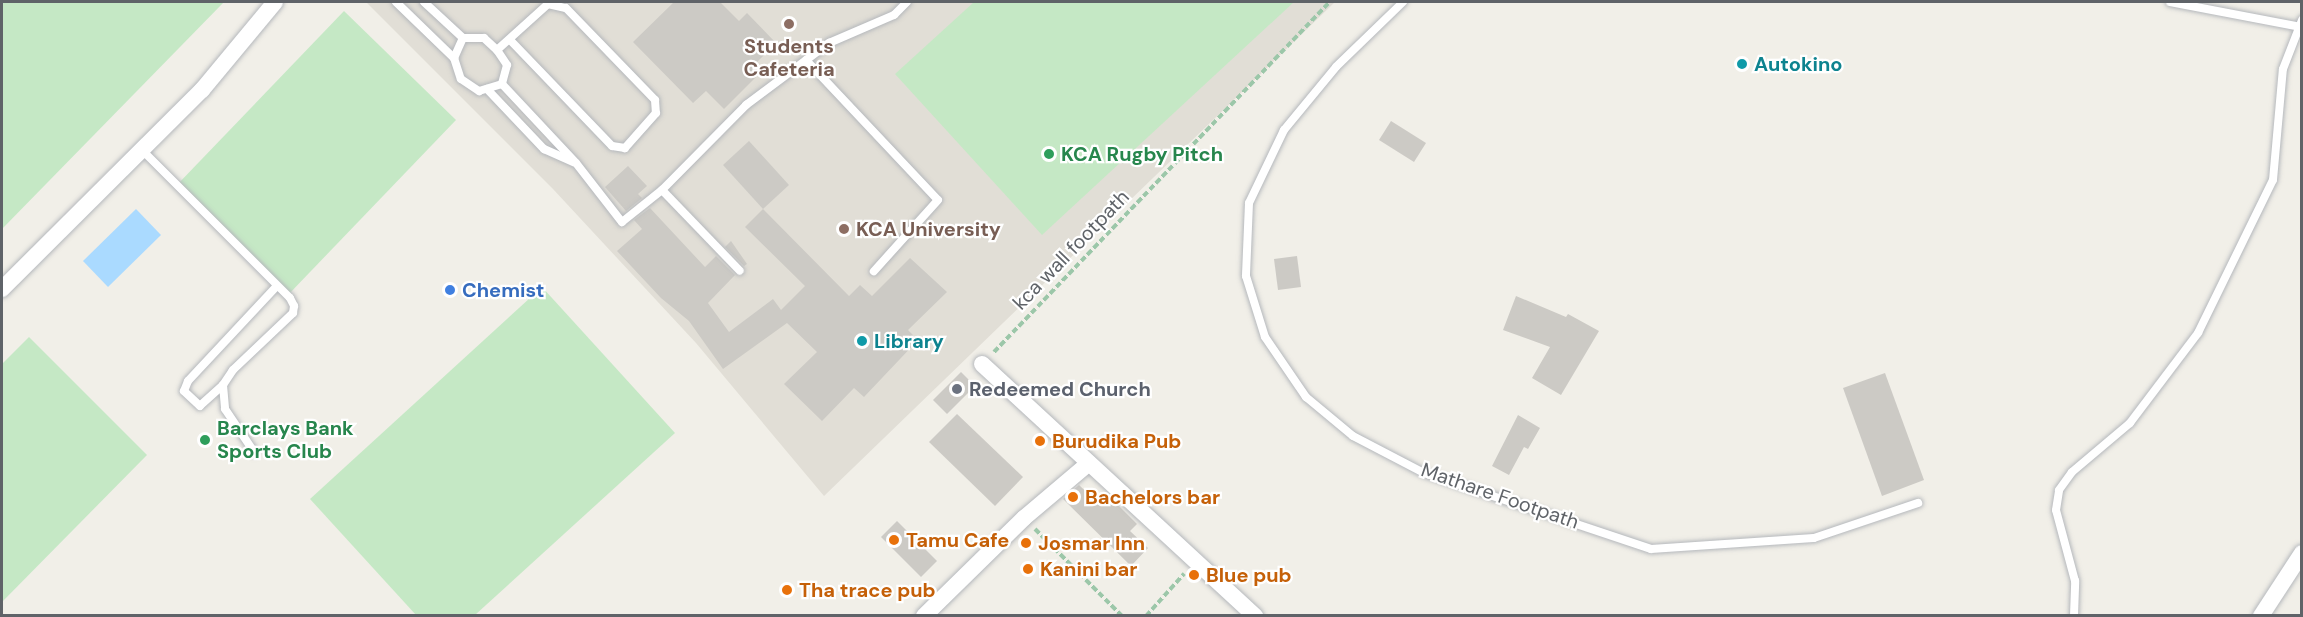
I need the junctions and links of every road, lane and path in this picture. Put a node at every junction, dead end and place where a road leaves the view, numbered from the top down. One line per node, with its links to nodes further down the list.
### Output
1 (275, 2): 16 (street)
2 (396, 2): 12 (lane)
3 (424, 2): 9 (lane)
4 (908, 2): 13 (lane)
5 (1330, 2): 23 (path, kca wall footpath)
6 (1403, 2): 27 (lane, Mathare Footpath)
7 (2170, 2): 8 (lane)
8 (2299, 23): 35 (lane)
9 (463, 38): 11 (lane); 12 (lane)
10 (510, 40): 10 (lane); 11 (lane)
11 (497, 50): 14 (lane)
12 (454, 58): 15 (lane)
13 (806, 60): 18 (lane); 20 (lane)
14 (502, 84): 15 (lane); 17 (lane)
15 (487, 89): 17 (lane)
16 (142, 150): 21 (lane); 22 (street)
17 (576, 163): 18 (lane)
18 (662, 190): 19 (lane)
19 (740, 271)
20 (874, 271)
21 (277, 286): 24 (lane); 24 (lane)
22 (2, 289)
23 (982, 364): 26 (street)
24 (224, 385): 25 (lane)
25 (255, 452)
26 (1089, 463): 28 (street); 30 (street)
27 (1918, 503)
28 (1024, 518): 31 (street); 32 (path)
29 (2301, 553): 36 (street)
30 (1197, 562): 33 (path); 34 (street)
31 (924, 615)
32 (1122, 615)
33 (1146, 615)
34 (1255, 615)
35 (2074, 615)
36 (2261, 615)

